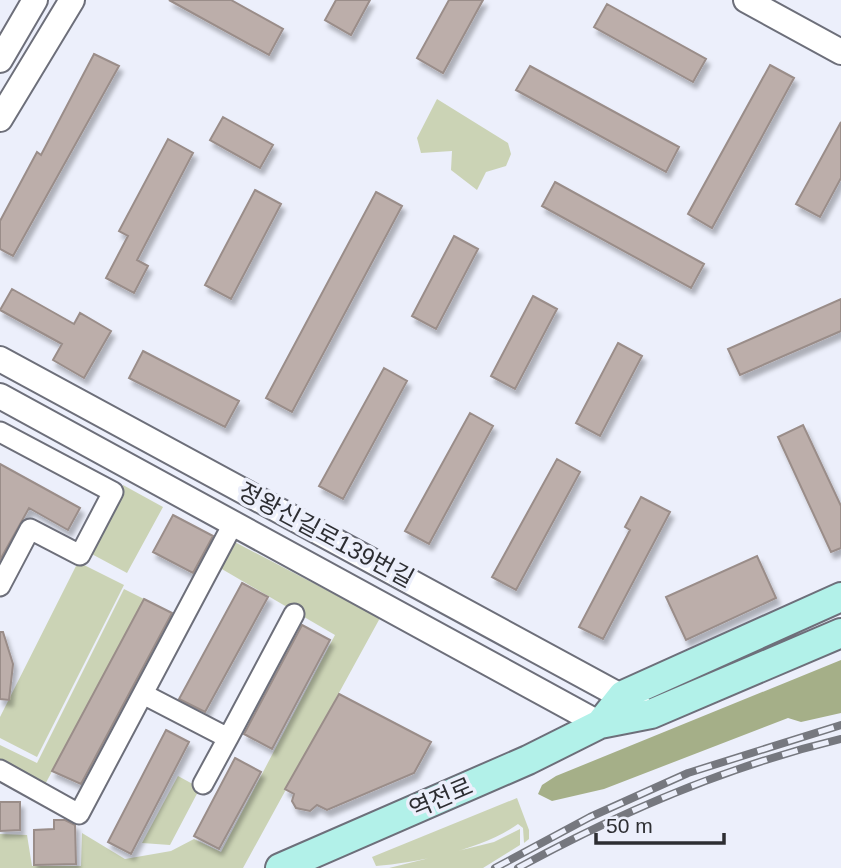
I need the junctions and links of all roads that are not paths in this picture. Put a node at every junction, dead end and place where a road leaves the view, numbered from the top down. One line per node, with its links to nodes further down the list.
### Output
1 (35, 0): 5 (street)
2 (72, 0): 6 (street)
3 (746, 0): 4 (street)
4 (841, 52)
5 (0, 60)
6 (0, 119)
7 (0, 359): 16 (street, 정왕신길로139번길)
8 (0, 396): 10 (street, 정왕신길로139번길)
9 (0, 432): 11 (street)
10 (233, 524): 15 (street); 18 (street, 정왕신길로139번길)
11 (0, 586)
12 (841, 597): 16 (main road, 역전로)
13 (294, 614): 19 (street)
14 (841, 633): 17 (main road, 역전로)
15 (143, 694): 19 (street); 20 (street)
16 (623, 695): 17 (street, 정왕신길로139번길); 18 (main road, 역전로)
17 (651, 714): 18 (main road, 역전로)
18 (600, 724): 22 (main road, 역전로)
19 (228, 738): 21 (street)
20 (0, 770)
21 (203, 784)
22 (280, 868)

